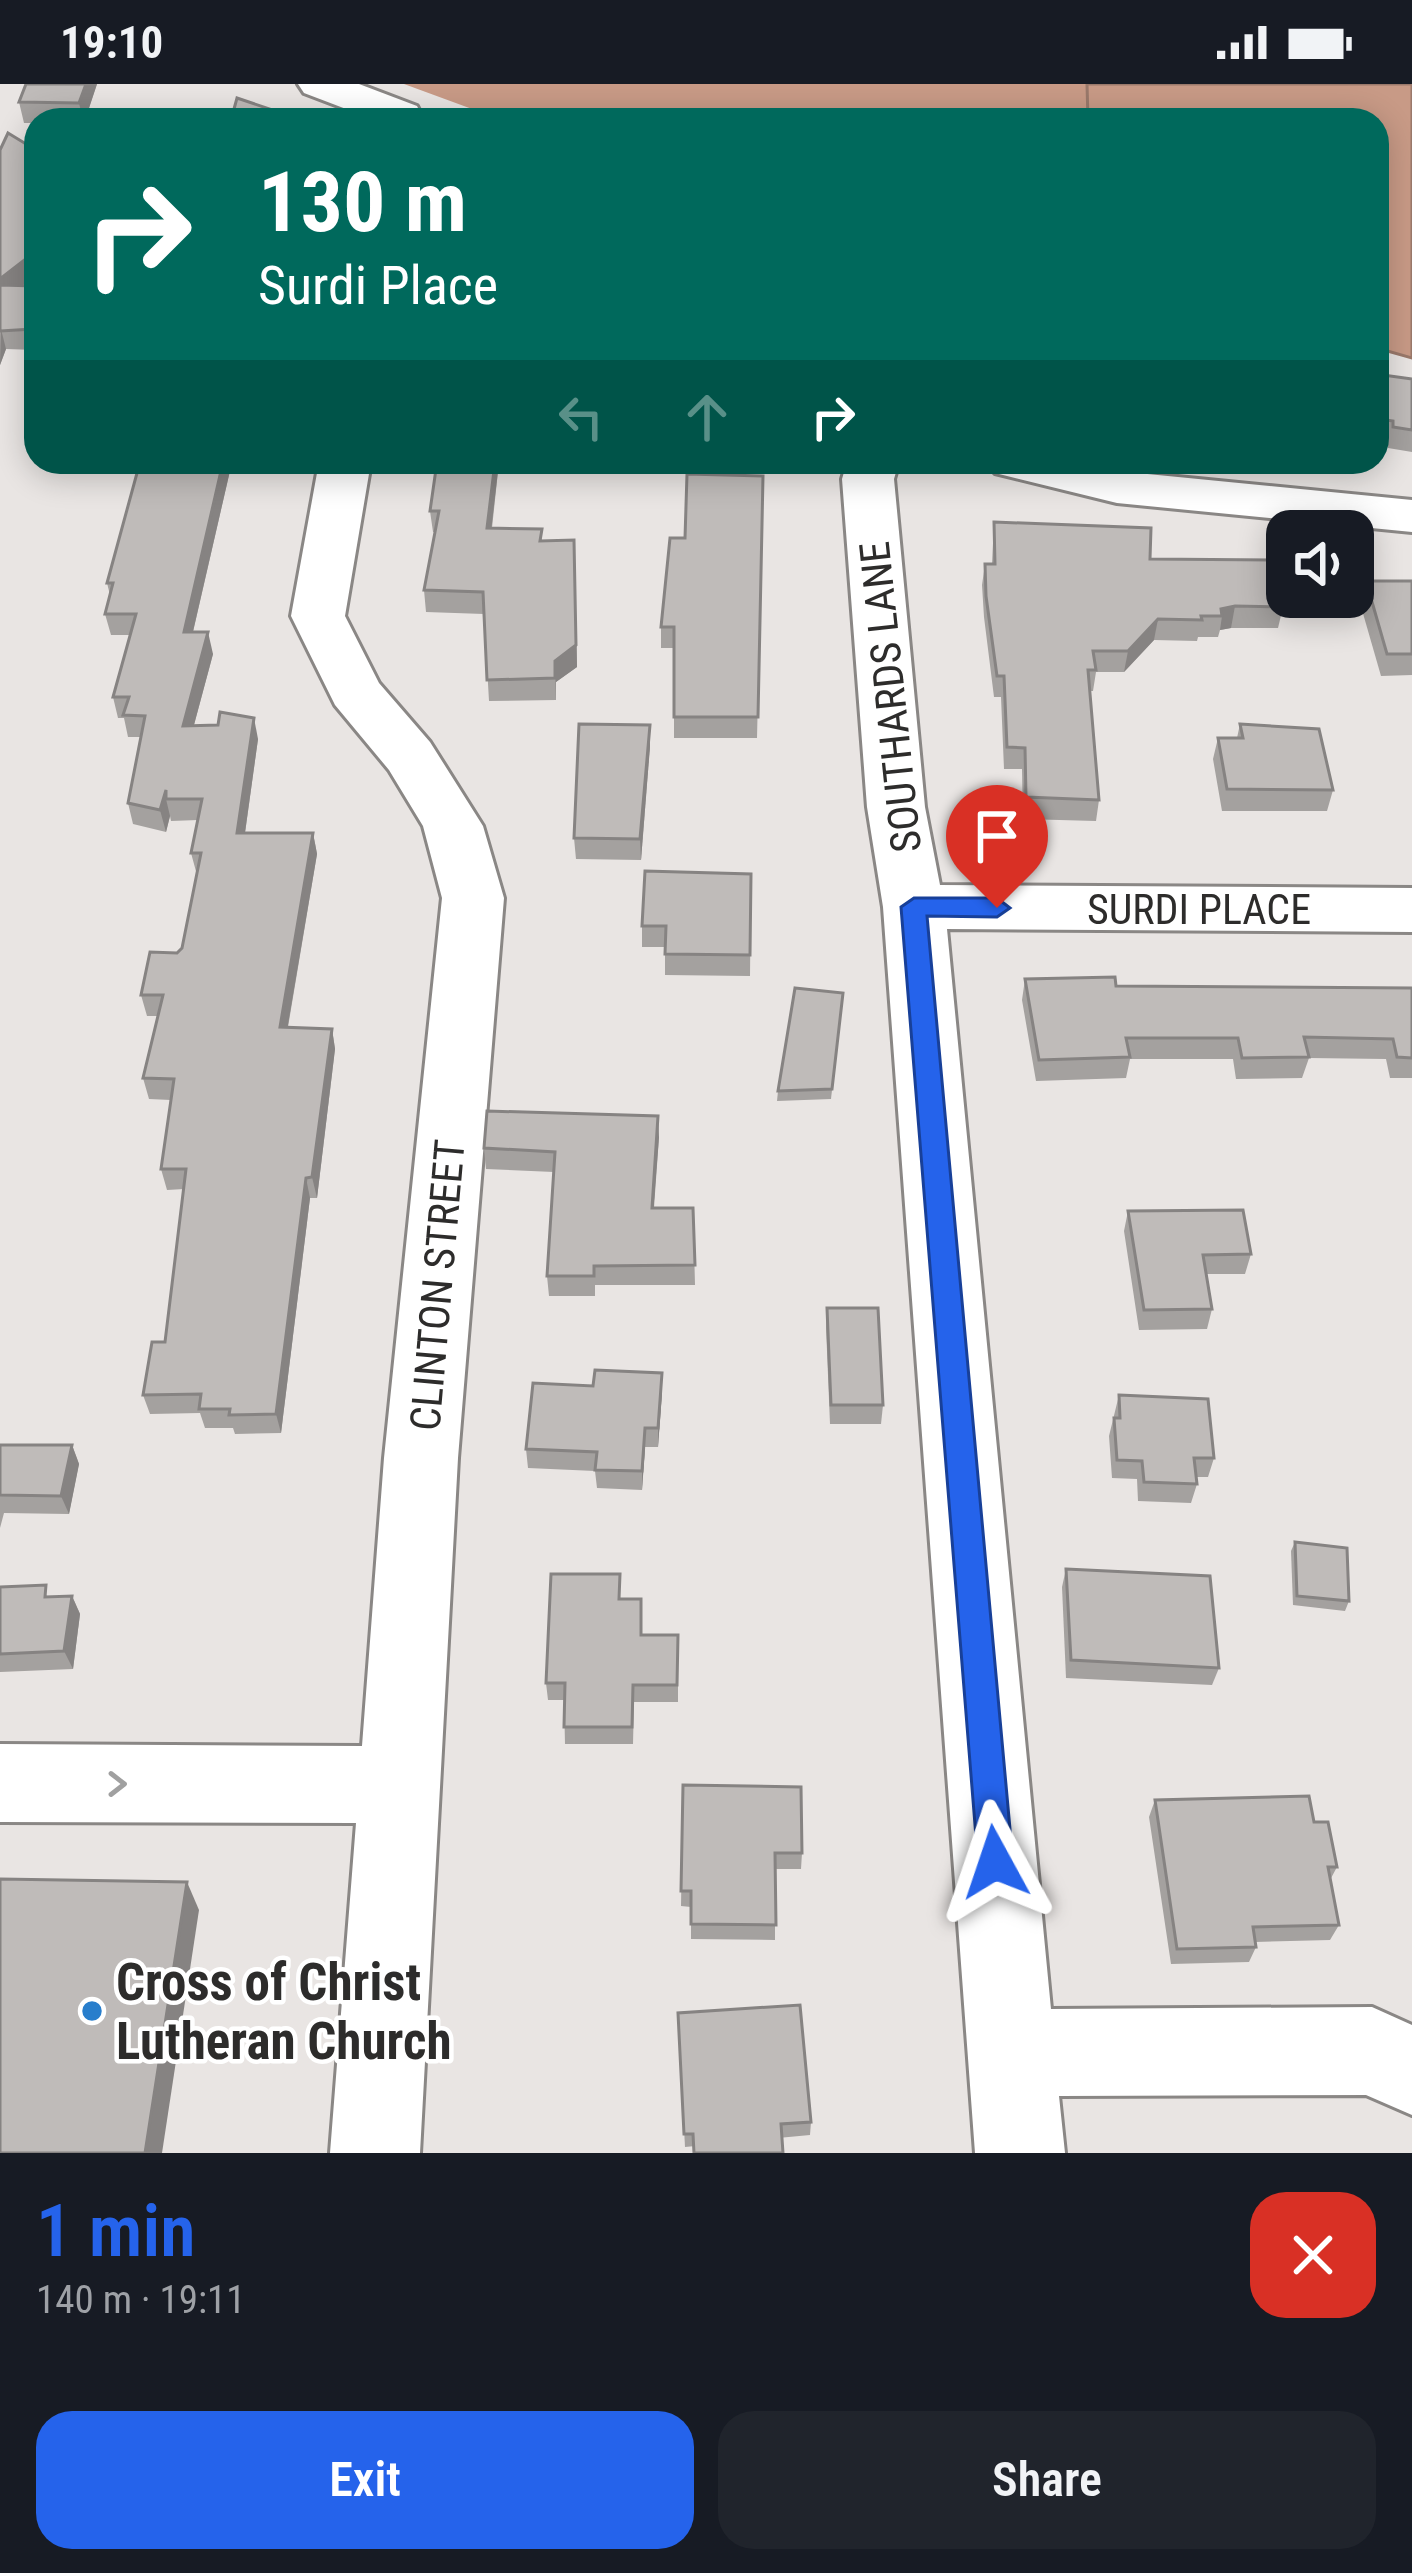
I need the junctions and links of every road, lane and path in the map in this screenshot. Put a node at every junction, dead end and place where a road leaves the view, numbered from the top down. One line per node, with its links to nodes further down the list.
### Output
1 (319, 84): 2 (street)
2 (383, 108)
3 (343, 474): 10 (street, CLINTON STREET)
4 (869, 474): 7 (street, SOUTHARDS LANE)
5 (1063, 474): 6 (street)
6 (1412, 516)
7 (914, 907): 8 (street, SURDI PLACE); 11 (street, SOUTHARDS LANE)
8 (1412, 910)
9 (0, 1783): 10 (street, one-way to 10)
10 (399, 1785): 13 (street, CLINTON STREET)
11 (1012, 2053): 12 (street); 14 (street, SOUTHARDS LANE)
12 (1412, 2071)
13 (375, 2153)
14 (1020, 2153)

